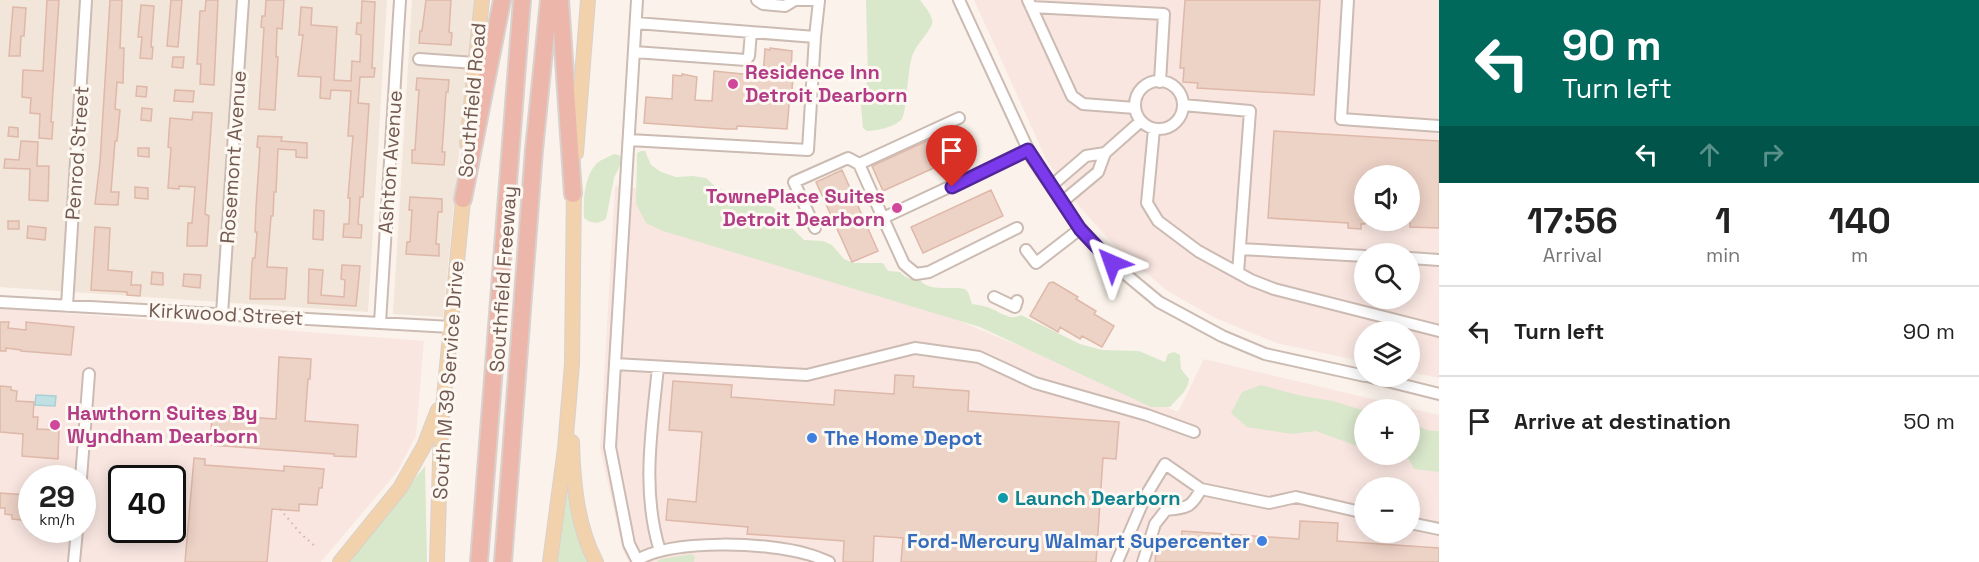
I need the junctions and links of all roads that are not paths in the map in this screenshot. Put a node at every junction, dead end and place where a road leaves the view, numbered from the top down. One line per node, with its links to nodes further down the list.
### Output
1 (86, 0): 51 (street, Penrod Street)
2 (243, 0): 52 (street, Rosemont Avenue)
3 (400, 0): 53 (street, Ashton Avenue)
4 (482, 0): 22 (main road, Southfield Road)
5 (502, 0): 36 (highway)
6 (522, 0): 76 (highway, Southfield Freeway)
7 (549, 0): 77 (highway, Southfield Freeway)
8 (560, 0): 35 (highway)
9 (588, 0): 35 (main road)
10 (637, 0): 17 (street)
11 (757, 0): 12 (street)
12 (795, 0): 15 (street)
13 (959, 0): 31 (street)
14 (1348, 0): 28 (street)
15 (819, 1): 19 (street)
16 (1030, 3): 23 (street); 25 (street)
17 (636, 23): 18 (street); 20 (street)
18 (751, 32): 19 (street); 20 (street)
19 (815, 36): 30 (street)
20 (634, 52): 30 (street)
21 (419, 59): 22 (street)
22 (475, 63): 36 (main road, Southfield Road)
23 (1160, 82): 24 (street); 25 (street)
24 (1183, 105): 29 (street); 42 (street)
25 (1135, 108): 27 (street)
26 (959, 118): 33 (street)
27 (1141, 121): 29 (street); 32 (street)
28 (1439, 126)
29 (1154, 129): 47 (street)
30 (628, 140): 57 (street)
31 (1028, 150): 34 (street); 38 (street)
32 (1105, 153): 34 (street); 37 (street)
33 (859, 164): 38 (street); 39 (street)
34 (1051, 186): 37 (street)
35 (573, 194): 56 (main road)
36 (463, 199): 54 (main road, South M 39 Service Drive)
37 (1062, 202): 41 (street)
38 (883, 218): 40 (street)
39 (815, 228)
40 (1017, 228)
41 (1080, 229): 43 (street); 59 (street)
42 (1240, 249): 44 (street); 47 (street)
43 (1026, 250)
44 (1354, 255)
45 (1420, 259): 46 (street)
46 (1439, 260)
47 (1238, 273): 55 (street)
48 (994, 297): 49 (street)
49 (1017, 301)
50 (0, 302): 51 (street, Kirkwood Street)
51 (67, 306): 52 (street, Kirkwood Street)
52 (222, 314): 53 (street, Kirkwood Street)
53 (380, 323): 54 (street, Kirkwood Street)
54 (451, 327): 61 (main road, South M 39 Service Drive)
55 (1439, 331)
56 (572, 364): 78 (main road); 79 (main road)
57 (615, 364): 58 (street); 72 (street)
58 (658, 367): 64 (street); 71 (street)
59 (1354, 373)
60 (89, 374): 65 (street)
61 (445, 382): 74 (main road); 75 (main road, South M 39 Service Drive)
62 (1416, 387): 63 (street)
63 (1439, 392)
64 (1194, 432)
65 (82, 465)
66 (1202, 489): 67 (street); 81 (street); 82 (street)
67 (1354, 510)
68 (1420, 525): 69 (street)
69 (1439, 530)
70 (76, 543): 73 (street)
71 (660, 551): 72 (street); 80 (street)
72 (638, 561)
73 (74, 562)
74 (340, 562)
75 (437, 562)
76 (479, 562)
77 (503, 562)
78 (550, 562)
79 (596, 562)
80 (829, 562)
81 (1117, 562)
82 (1143, 562)

